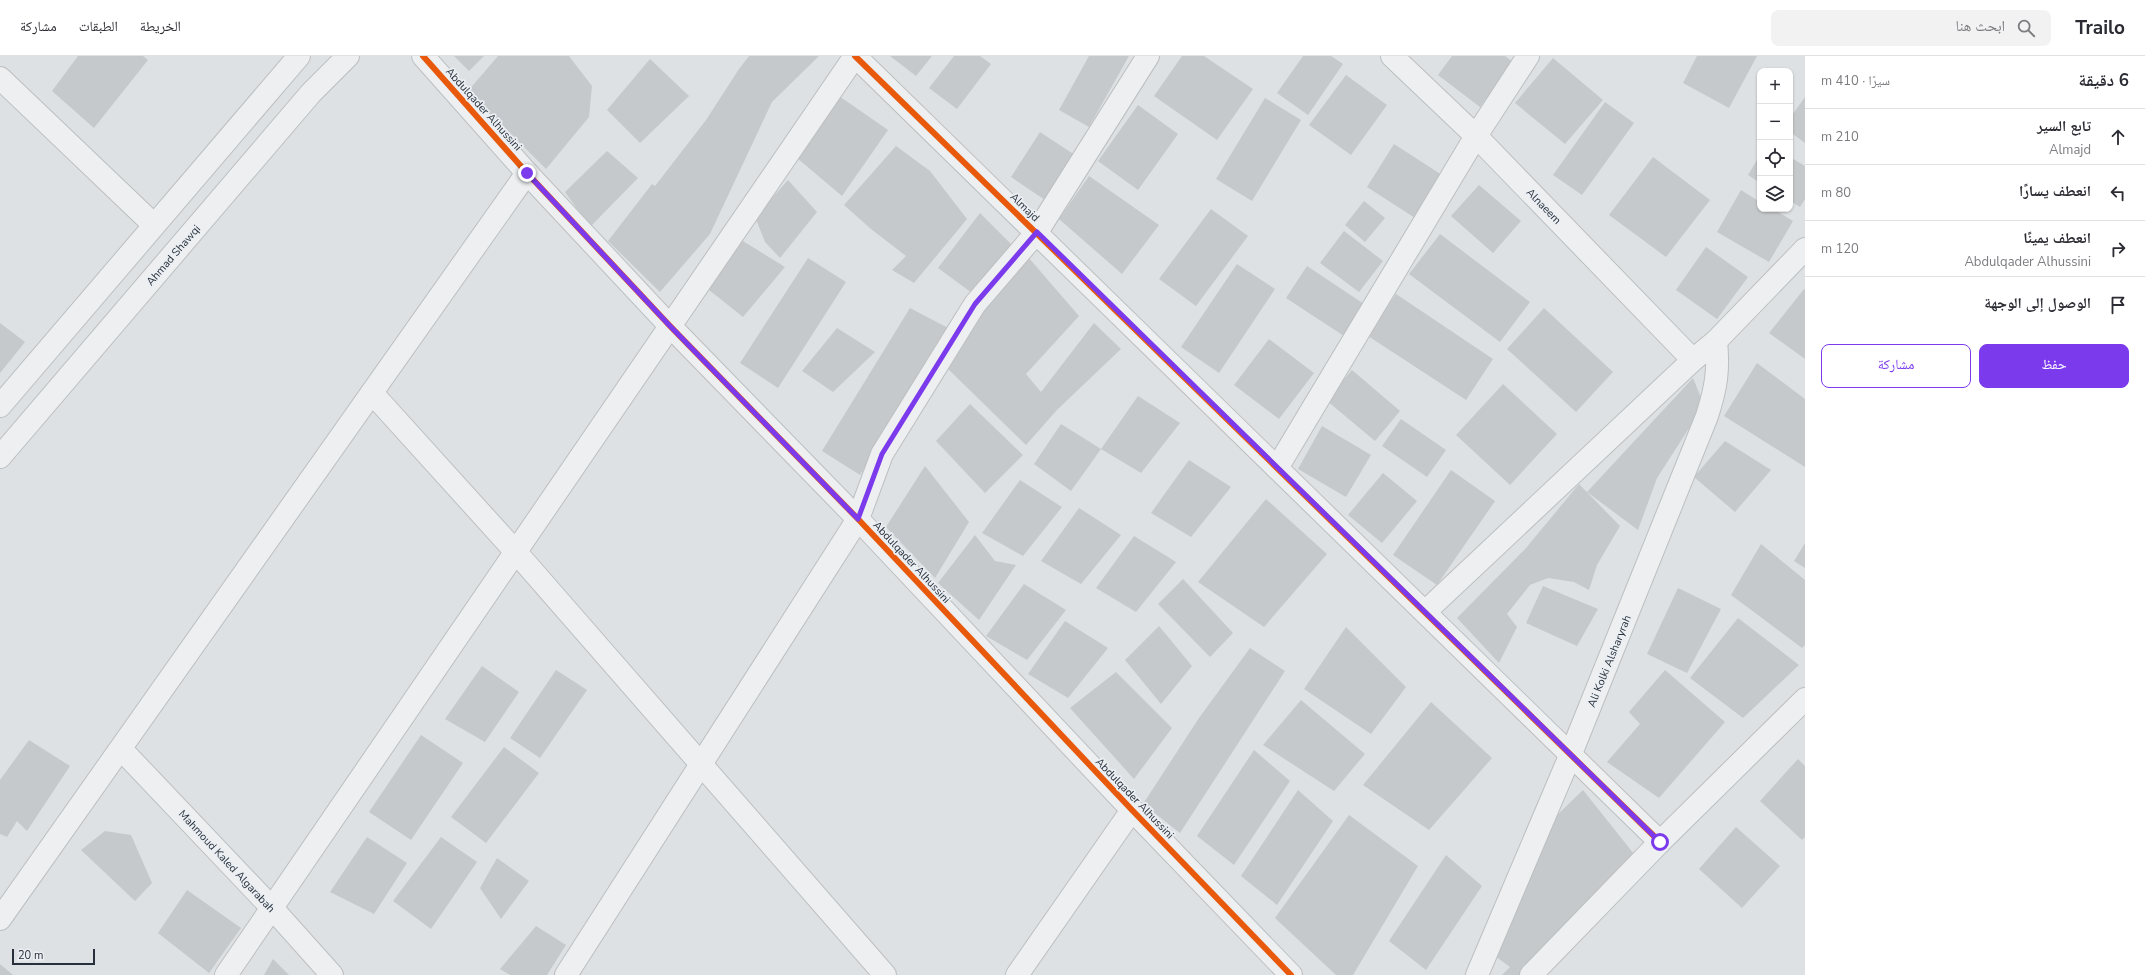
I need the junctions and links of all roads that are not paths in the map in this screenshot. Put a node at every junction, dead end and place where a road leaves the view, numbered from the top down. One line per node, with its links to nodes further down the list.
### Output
1 (299, 56): 11 (street)
2 (348, 56): 19 (street, Ahmad Shawqi)
3 (422, 56): 10 (street, Abdulqader Alhussini)
4 (855, 56): 12 (street, Almajd); 14 (street)
5 (1148, 56): 12 (street)
6 (1392, 56): 9 (street, Alnaeem)
7 (1528, 56): 9 (street)
8 (0, 78): 11 (street)
9 (1476, 136): 16 (street, Alnaeem); 20 (street)
10 (527, 173): 14 (street, Abdulqader Alhussini); 17 (street)
11 (154, 225): 18 (street)
12 (1037, 232): 20 (street, Almajd); 21 (street)
13 (1805, 249): 15 (street)
14 (670, 326): 21 (street, Abdulqader Alhussini); 22 (street)
15 (1716, 341): 16 (street); 26 (street, Ali Kolki Alsharyrah)
16 (1693, 360): 23 (street)
17 (372, 393): 22 (street); 25 (street)
18 (0, 406)
19 (0, 457)
20 (1276, 468): 23 (street, Almajd)
21 (858, 519): 27 (street); 28 (street, Abdulqader Alhussini)
22 (515, 552): 27 (street); 30 (street)
23 (1425, 612): 26 (street, Almajd)
24 (1805, 699): 29 (street)
25 (120, 749): 30 (street, Mahmoud Kaled Algarabah); 31 (street)
26 (1570, 756): 29 (street, Almajd); 38 (street, Ali Kolki Alsharyrah)
27 (702, 763): 34 (street); 35 (street)
28 (1132, 810): 36 (street); 37 (street, Abdulqader Alhussini)
29 (1660, 842): 39 (street)
30 (272, 908): 32 (street); 33 (street, Mahmoud Kaled Algarabah)
31 (0, 918)
32 (226, 975)
33 (332, 975)
34 (566, 975)
35 (885, 975)
36 (1017, 975)
37 (1291, 975)
38 (1477, 975)
39 (1531, 975)

